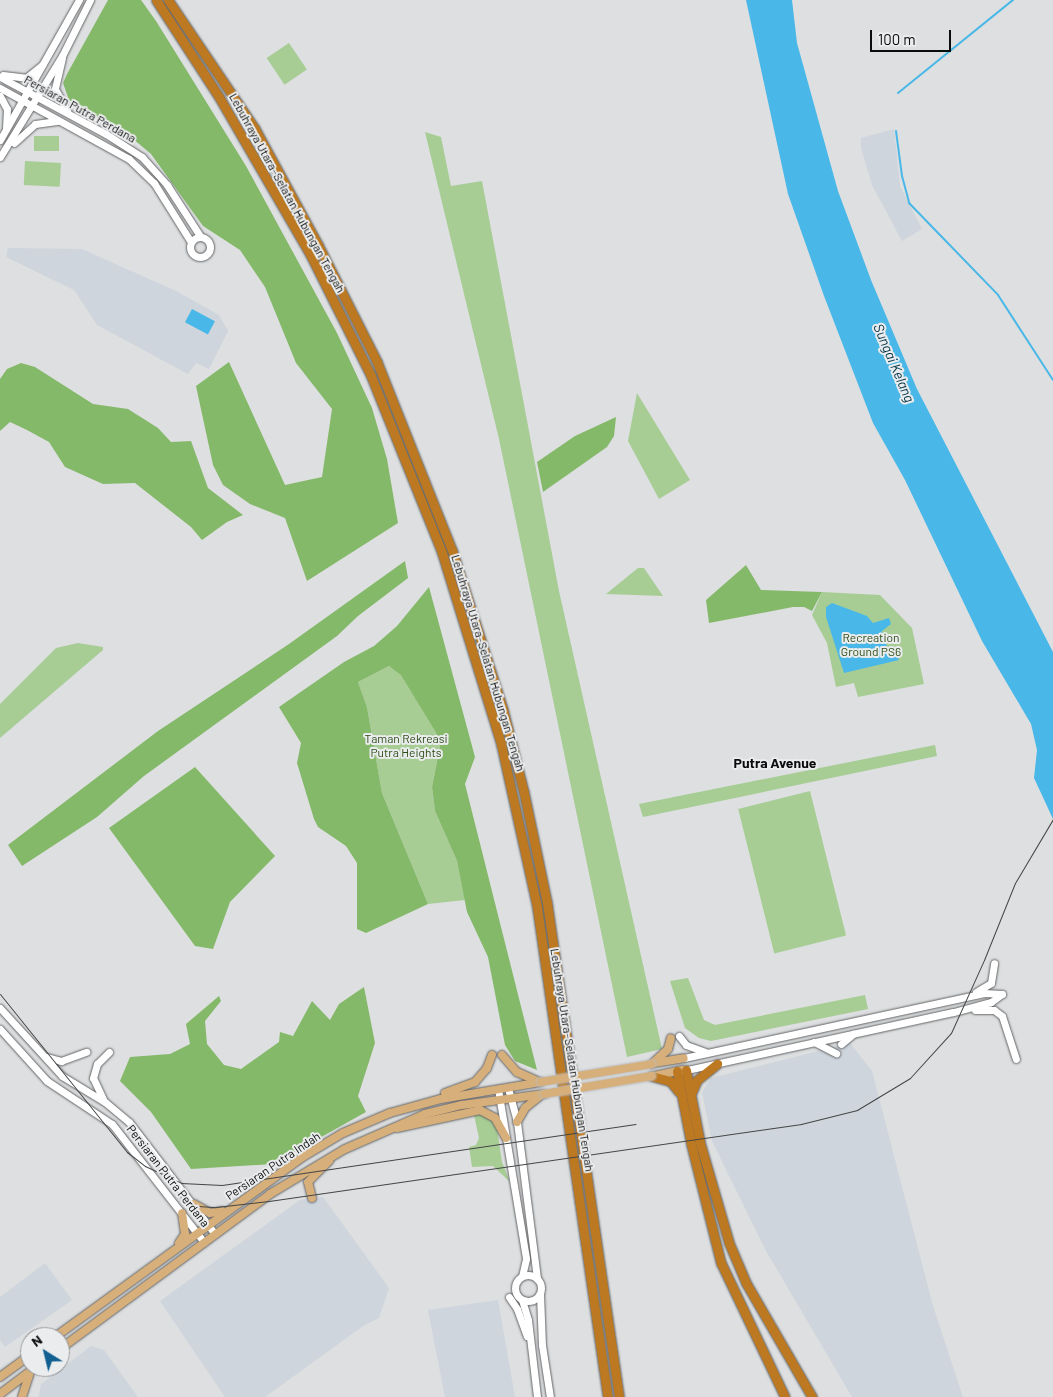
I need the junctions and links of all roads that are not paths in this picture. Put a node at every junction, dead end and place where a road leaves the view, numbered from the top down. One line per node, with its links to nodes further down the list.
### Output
1 (79, 0): 6 (main road)
2 (90, 0): 5 (main road)
3 (156, 0): 87 (highway, Lebuhraya Utara–Selatan Hubungan Tengah)
4 (168, 0): 88 (highway, Lebuhraya Utara–Selatan Hubungan Tengah)
5 (62, 56): 11 (main road); 14 (main road)
6 (50, 57): 7 (main road); 9 (main road)
7 (0, 76): 9 (main road, Persiaran Putra Perdana)
8 (0, 88): 12 (main road, Persiaran Putra Perdana)
9 (29, 92): 11 (main road, Persiaran Putra Perdana); 12 (main road)
10 (0, 96): 16 (main road)
11 (38, 97): 13 (main road); 14 (main road, Persiaran Putra Perdana)
12 (24, 101): 13 (main road, Persiaran Putra Perdana); 16 (main road)
13 (33, 106): 15 (main road, Persiaran Putra Perdana); 17 (main road)
14 (72, 115): 19 (main road, Persiaran Putra Perdana)
15 (64, 122): 17 (main road); 20 (main road, Persiaran Putra Perdana)
16 (2, 137)
17 (9, 146): 18 (main road)
18 (0, 157)
19 (200, 236): 20 (main road); 20 (main road)
20 (191, 242)
21 (994, 963): 22 (main road)
22 (947, 1001): 24 (main road); 25 (main road)
23 (0, 1008): 37 (main road, Persiaran Putra Perdana)
24 (953, 1012): 28 (main road); 41 (main road)
25 (845, 1024): 27 (main road); 29 (main road)
26 (0, 1029): 50 (main road, Persiaran Putra Perdana)
27 (822, 1029): 29 (main road); 35 (main road)
28 (858, 1031): 29 (main road); 32 (main road)
29 (835, 1036): 31 (main road)
30 (675, 1037): 35 (main road); 42 (main road)
31 (810, 1042): 36 (main road); 43 (main road)
32 (841, 1044)
33 (86, 1052): 37 (main road)
34 (109, 1052): 56 (main road)
35 (717, 1052): 40 (main road)
36 (836, 1053)
37 (42, 1055): 46 (main road, Persiaran Putra Perdana)
38 (492, 1055): 57 (main road)
39 (502, 1055): 47 (main road)
40 (684, 1058): 42 (main road, Persiaran Putra Indah)
41 (1016, 1059)
42 (652, 1064): 47 (main road, Persiaran Putra Indah, bridge)
43 (717, 1064): 44 (main road); 52 (highway)
44 (682, 1070): 45 (main road, Persiaran Putra Indah); 52 (highway); 54 (highway)
45 (652, 1076): 51 (main road, Persiaran Putra Indah, bridge); 54 (highway)
46 (66, 1078): 50 (main road); 56 (main road, Persiaran Putra Perdana)
47 (541, 1082): 48 (main road, Persiaran Putra Indah)
48 (508, 1088): 49 (main road, Persiaran Putra Indah); 53 (main road)
49 (498, 1089): 55 (main road); 57 (main road, Persiaran Putra Indah)
50 (62, 1091): 65 (main road, Persiaran Putra Perdana)
51 (544, 1094): 53 (main road, Persiaran Putra Indah); 58 (main road)
52 (691, 1095): 90 (highway)
53 (511, 1098): 55 (main road, Persiaran Putra Indah); 58 (main road)
54 (682, 1099): 89 (highway)
55 (500, 1100): 59 (main road, Persiaran Putra Indah); 60 (main road)
56 (105, 1102): 63 (main road, Persiaran Putra Perdana)
57 (402, 1110): 64 (main road, Persiaran Putra Indah)
58 (517, 1122): 72 (main road)
59 (385, 1129): 60 (main road); 61 (main road, Persiaran Putra Indah)
60 (506, 1138): 71 (main road)
61 (344, 1149): 62 (main road); 68 (main road, Persiaran Putra Indah)
62 (312, 1198)
63 (194, 1204): 64 (main road); 66 (main road, Persiaran Putra Perdana)
64 (231, 1207): 66 (main road, Persiaran Putra Indah)
65 (182, 1213): 67 (main road, Persiaran Putra Perdana); 70 (main road)
66 (208, 1224): 67 (main road, Persiaran Putra Indah); 68 (main road, Persiaran Putra Perdana)
67 (197, 1232): 69 (main road, Persiaran Putra Perdana); 70 (main road, Persiaran Putra Indah)
68 (215, 1234): 69 (main road, Persiaran Putra Indah)
69 (204, 1242): 78 (main road, Persiaran Putra Indah)
70 (175, 1248): 76 (main road, Persiaran Putra Indah)
71 (522, 1276): 72 (main road); 75 (main road)
72 (538, 1279): 73 (main road)
73 (540, 1294): 75 (main road); 86 (main road)
74 (509, 1297): 77 (main road)
75 (522, 1300): 77 (main road)
76 (68, 1327)
77 (530, 1341): 85 (main road)
78 (70, 1342)
79 (20, 1362): 80 (main road)
80 (0, 1377)
81 (22, 1377): 83 (main road)
82 (30, 1377): 84 (main road)
83 (0, 1394)
84 (22, 1397)
85 (537, 1397)
86 (550, 1397)
87 (608, 1397)
88 (619, 1397)
89 (785, 1397)
90 (812, 1397)

